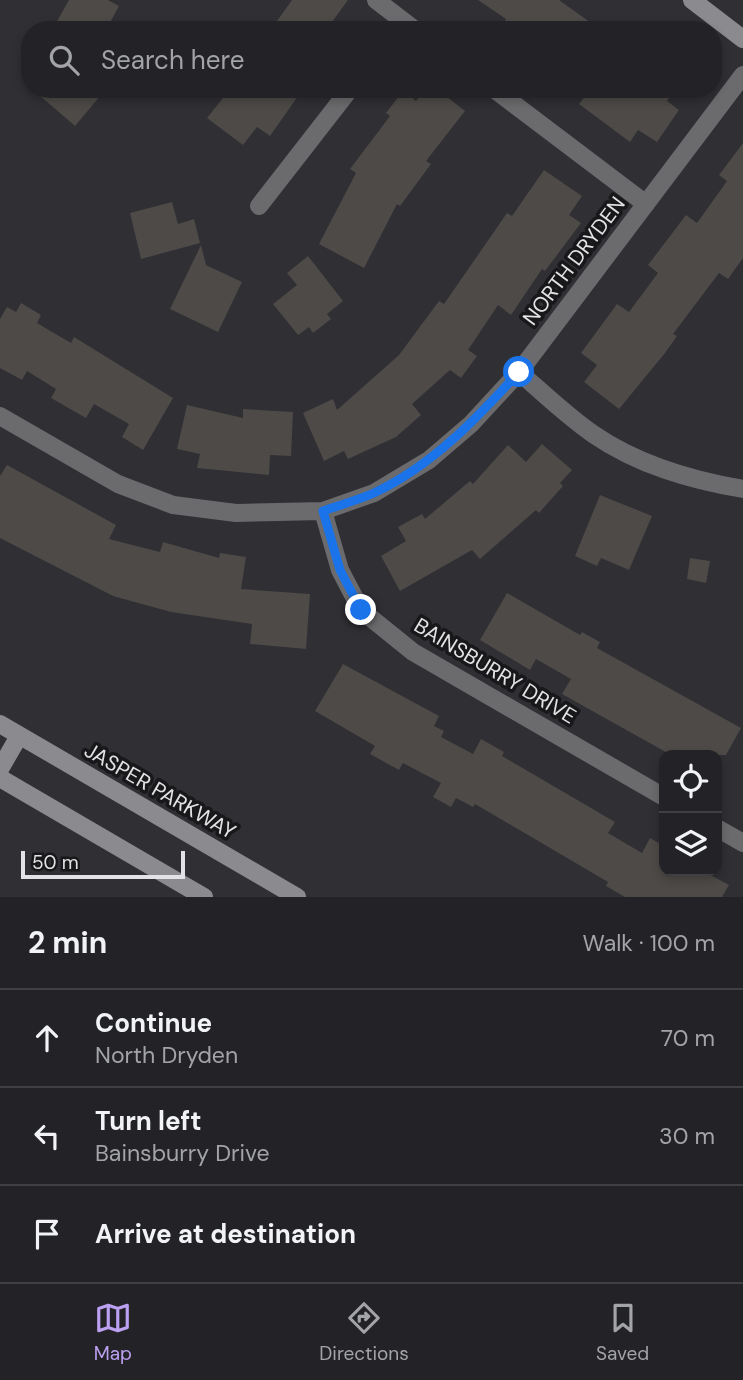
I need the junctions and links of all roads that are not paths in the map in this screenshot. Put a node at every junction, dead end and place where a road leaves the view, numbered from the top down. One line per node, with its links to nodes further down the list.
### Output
1 (376, 0): 3 (street)
2 (692, 0): 4 (main road)
3 (399, 21)
4 (720, 21)
5 (722, 22): 6 (main road)
6 (743, 38)
7 (743, 75): 10 (street, NORTH DRYDEN)
8 (344, 98): 11 (street)
9 (506, 98): 10 (street)
10 (646, 204): 12 (street, NORTH DRYDEN)
11 (259, 206)
12 (519, 372): 14 (street); 15 (street, NORTH DRYDEN)
13 (0, 415): 15 (street, NORTH DRYDEN)
14 (743, 489)
15 (323, 511): 20 (street, BAINSBURRY DRIVE)
16 (0, 724): 17 (main road, JASPER PARKWAY)
17 (19, 736): 18 (main road); 24 (main road, JASPER PARKWAY)
18 (0, 769)
19 (0, 778): 23 (main road)
20 (659, 794)
21 (722, 831): 22 (street)
22 (743, 843)
23 (204, 897)
24 (297, 897)

